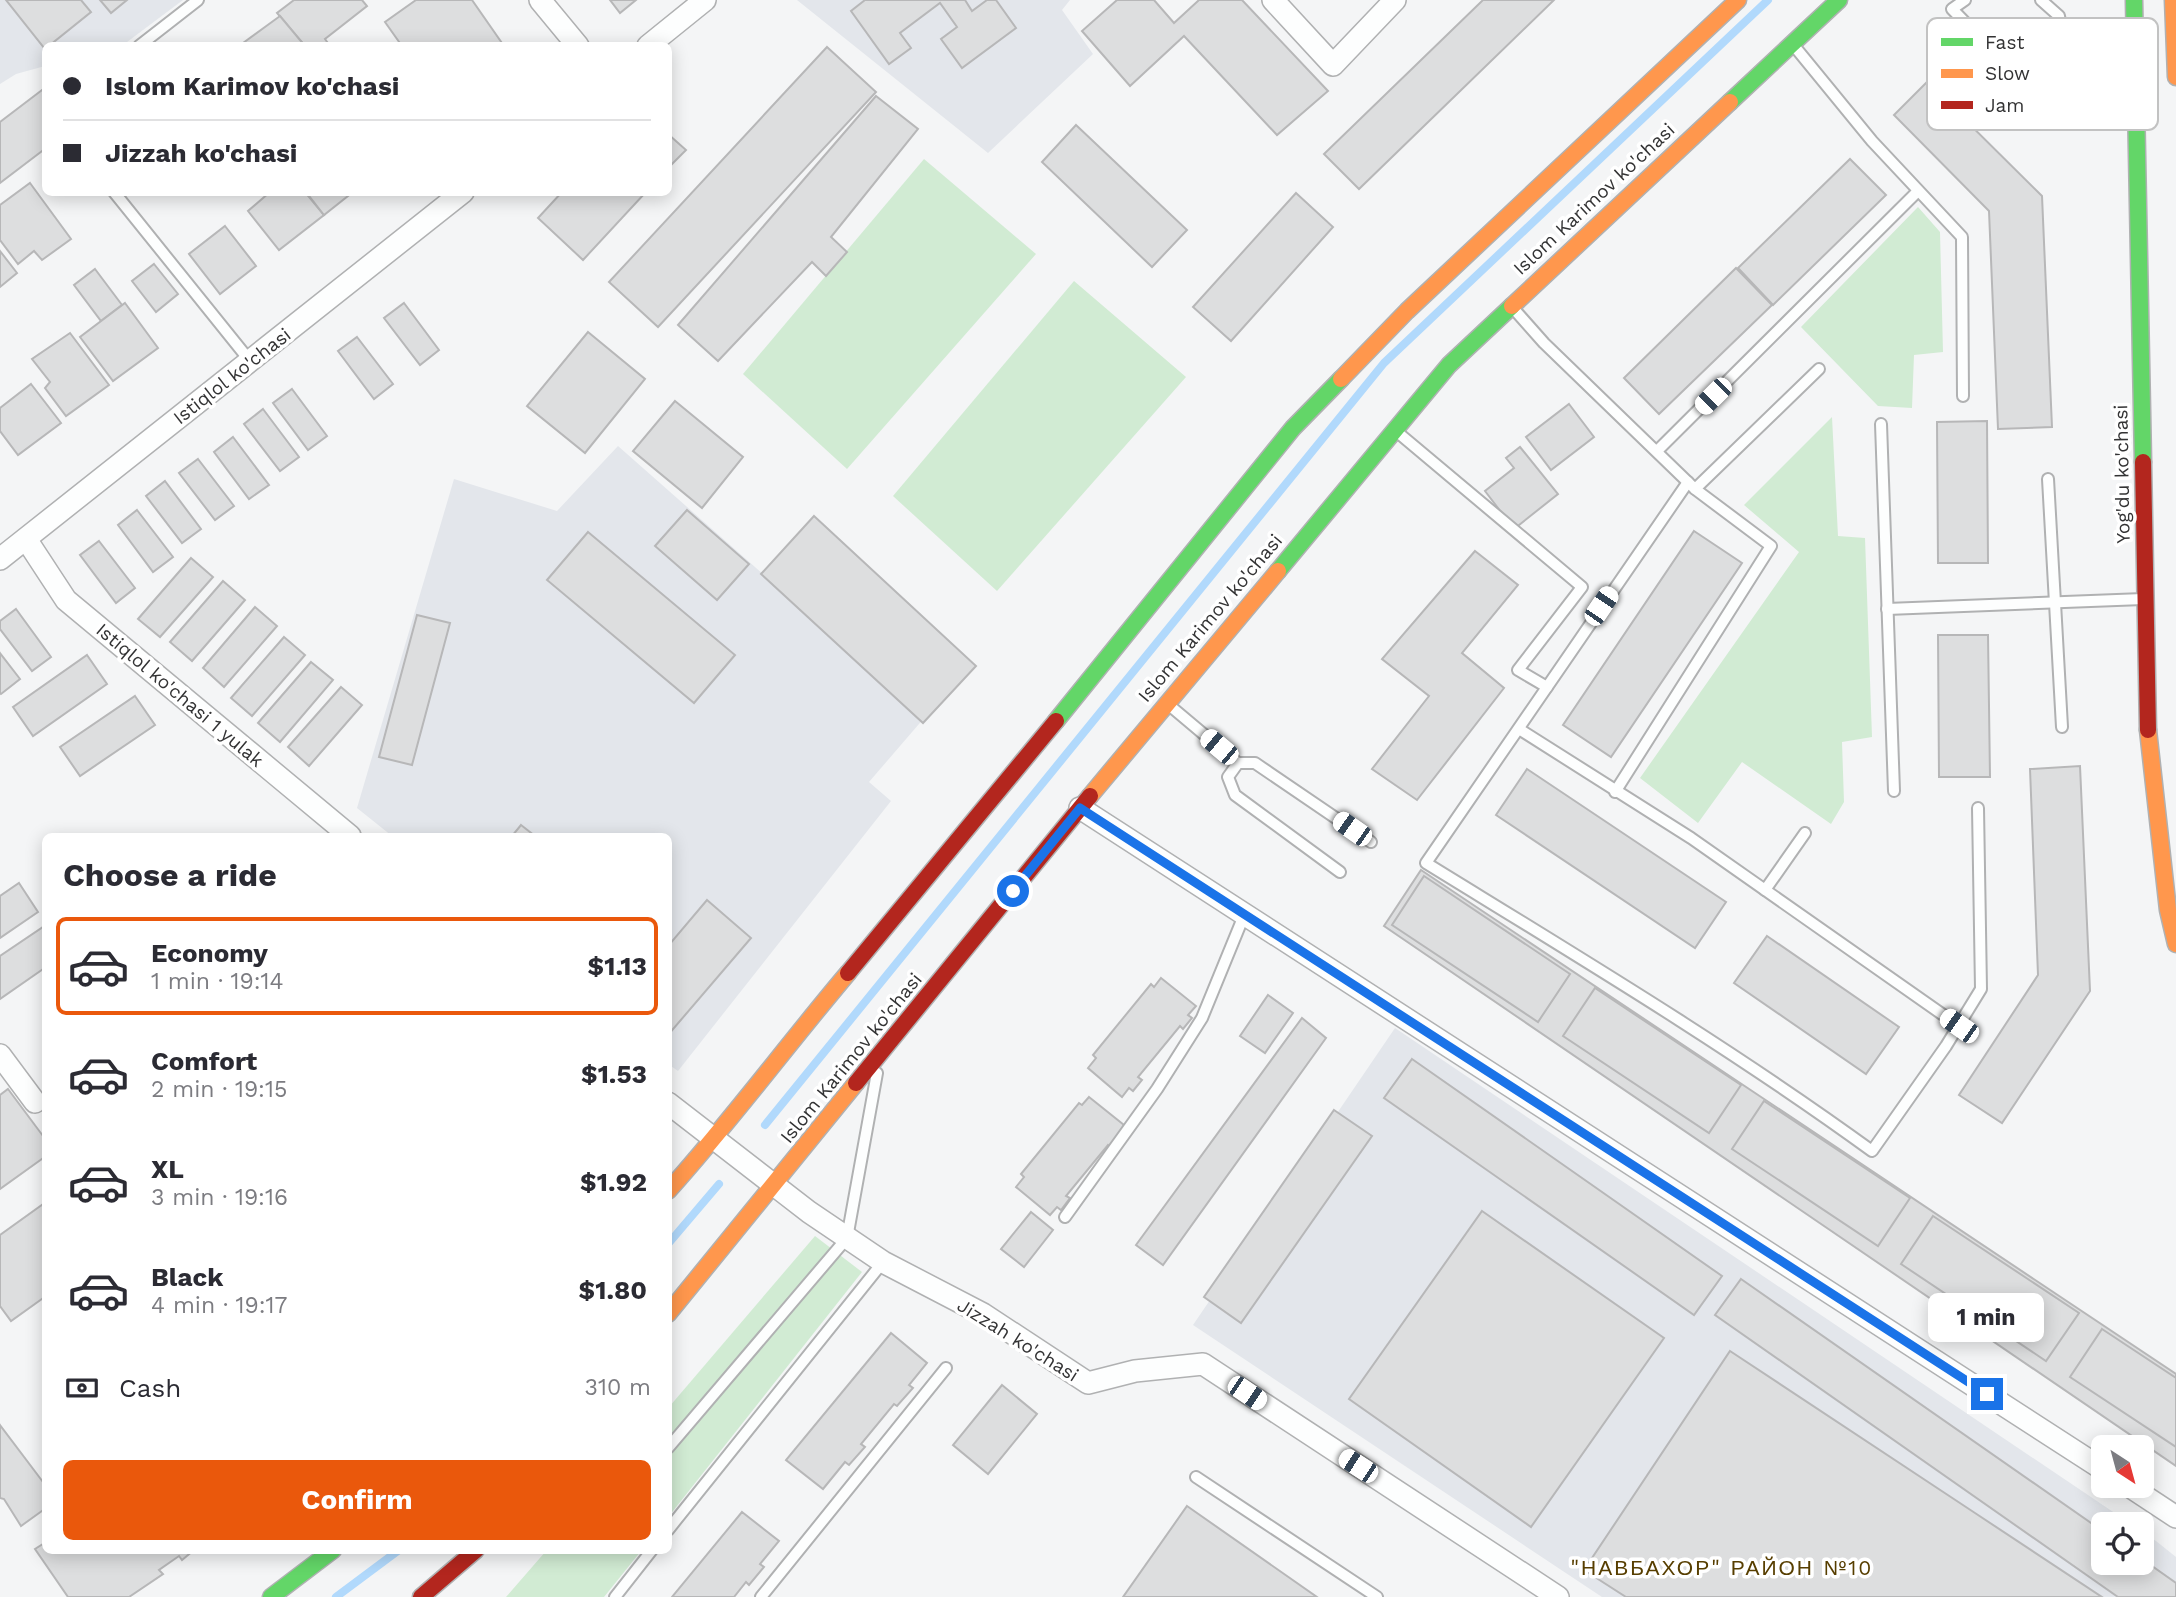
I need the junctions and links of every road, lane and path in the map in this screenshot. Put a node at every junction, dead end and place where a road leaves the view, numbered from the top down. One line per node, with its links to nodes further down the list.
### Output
1 (198, 0): 15 (lane)
2 (540, 0): 16 (street)
3 (705, 0): 17 (street)
4 (1273, 0): 5 (street)
5 (1395, 0)
6 (1738, 0): 59 (main road)
7 (1839, 0): 18 (main road, Islom Karimov ko'chasi)
8 (1965, 0): 12 (lane)
9 (2040, 0): 13 (lane)
10 (2134, 0): 14 (main road, Yog'du ko'chasi)
11 (2173, 0): 19 (main road)
12 (1961, 18)
13 (2059, 18)
14 (2134, 18)
15 (144, 42)
16 (575, 42)
17 (653, 42)
18 (1791, 42): 21 (lane); 24 (main road, Islom Karimov ko'chasi)
19 (2176, 77)
20 (2136, 130): 35 (main road, Yog'du ko'chasi)
21 (1918, 191): 27 (lane); 30 (lane)
22 (117, 196): 25 (lane)
23 (458, 196): 25 (street, Istiqlol ko'chasi)
24 (1511, 306): 29 (main road, Islom Karimov ko'chasi); 30 (lane)
25 (250, 361): 33 (street, Istiqlol ko'chasi)
26 (1819, 369): 32 (lane)
27 (1963, 396)
28 (1881, 424): 37 (lane)
29 (1394, 429): 38 (lane); 39 (main road, Islom Karimov ko'chasi)
30 (1657, 451): 32 (lane)
31 (2048, 479): 36 (lane)
32 (1691, 485): 38 (lane); 44 (lane)
33 (26, 538): 34 (street, Istiqlol ko'chasi); 47 (street, Istiqlol ko'chasi 1 yulak)
34 (0, 559)
35 (2145, 599): 36 (lane); 53 (main road, Yog'du ko'chasi)
36 (2055, 601): 37 (lane); 40 (lane)
37 (1887, 609): 43 (lane)
38 (1547, 687): 41 (lane)
39 (1167, 703): 42 (lane); 45 (main road, Islom Karimov ko'chasi)
40 (2062, 727)
41 (1518, 729): 44 (lane); 54 (lane)
42 (1238, 763): 49 (lane); 50 (lane)
43 (1894, 791)
44 (1615, 792): 51 (lane)
45 (1080, 808): 52 (street); 56 (main road, Islom Karimov ko'chasi)
46 (1978, 808): 54 (lane)
47 (346, 833)
48 (1805, 833): 51 (lane)
49 (1371, 842)
50 (1340, 873)
51 (1765, 890): 54 (lane)
52 (1245, 913): 62 (lane); 68 (street)
53 (2176, 944)
54 (1959, 1026)
55 (0, 1055): 57 (street)
56 (880, 1056): 60 (main road, Islom Karimov ko'chasi); 63 (lane)
57 (35, 1102)
58 (672, 1106): 59 (street)
59 (716, 1138): 60 (street); 61 (main road)
60 (775, 1186): 63 (street, Jizzah ko'chasi); 65 (main road, Islom Karimov ko'chasi)
61 (672, 1187)
62 (1065, 1217)
63 (847, 1238): 64 (street, Jizzah ko'chasi); 67 (lane)
64 (883, 1262): 72 (lane); 81 (street, Jizzah ko'chasi)
65 (672, 1309)
66 (946, 1368): 79 (lane)
67 (672, 1443)
68 (2091, 1461)
69 (1196, 1477): 80 (lane)
70 (2147, 1498): 71 (street)
71 (2176, 1517)
72 (672, 1525)
73 (328, 1554): 76 (main road)
74 (471, 1554): 77 (main road)
75 (649, 1554): 78 (lane)
76 (271, 1597)
77 (421, 1597)
78 (615, 1597)
79 (761, 1597)
80 (1377, 1597)
81 (1558, 1597)

